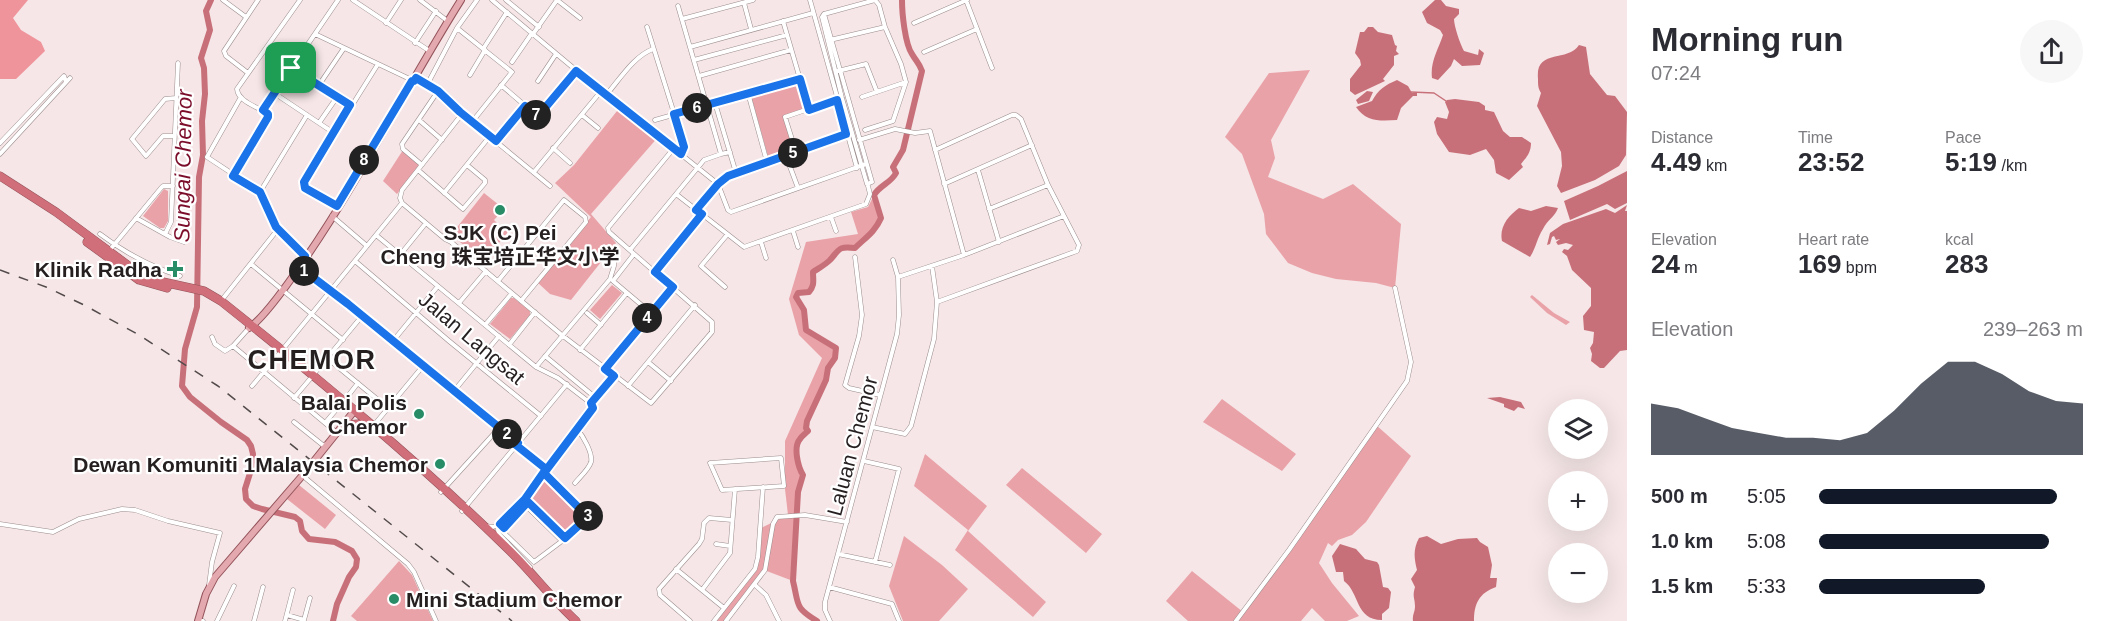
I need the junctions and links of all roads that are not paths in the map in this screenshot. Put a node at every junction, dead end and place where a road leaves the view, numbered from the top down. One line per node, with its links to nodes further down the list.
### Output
1 (223, 0): 24 (street)
2 (258, 0): 24 (street)
3 (300, 0): 58 (street)
4 (338, 0): 37 (street)
5 (353, 0): 29 (street)
6 (401, 0): 29 (street)
7 (420, 0): 21 (street)
8 (456, 0): 26 (main road)
9 (461, 0): 62 (main road)
10 (477, 0): 34 (street)
11 (492, 0): 22 (street)
12 (506, 0): 20 (street)
13 (518, 0): 20 (street)
14 (557, 0): 25 (street); 31 (street)
15 (753, 0): 18 (street)
16 (810, 0): 23 (street)
17 (966, 0): 30 (street); 36 (street)
18 (744, 3): 27 (street); 35 (street)
19 (678, 6): 27 (street)
20 (514, 7): 31 (street)
21 (436, 11): 26 (street); 41 (street)
22 (507, 12): 38 (street); 46 (street)
23 (813, 13): 28 (street); 81 (street)
24 (246, 17): 58 (street)
25 (580, 18)
26 (446, 19): 45 (main road)
27 (682, 19): 42 (street)
28 (783, 21): 35 (street); 39 (street)
29 (386, 23): 41 (street)
30 (914, 23)
31 (538, 27): 38 (street)
32 (647, 27): 44 (street)
33 (885, 27): 40 (street); 40 (street); 66 (street)
34 (457, 28): 46 (street); 68 (street)
35 (751, 29): 42 (street)
36 (977, 29): 48 (street); 55 (street)
37 (315, 34): 43 (street); 54 (street)
38 (532, 34): 49 (street); 51 (street)
39 (787, 35): 47 (street); 50 (street)
40 (829, 41): 57 (street)
41 (415, 43): 45 (street)
42 (690, 47): 50 (street)
43 (344, 48): 53 (street); 67 (street)
44 (653, 49): 75 (street); 89 (street)
45 (428, 50): 62 (main road)
46 (484, 50): 59 (street); 69 (street)
47 (791, 50): 60 (street); 63 (street)
48 (924, 52)
49 (556, 54): 56 (street); 64 (street)
50 (694, 60): 60 (street)
51 (513, 62)
52 (178, 63): 77 (street)
53 (378, 64): 62 (street); 83 (street)
54 (291, 68): 67 (street); 73 (street)
55 (992, 68)
56 (576, 71): 70 (street); 85 (street)
57 (837, 71): 72 (street); 80 (street)
58 (249, 73): 78 (street)
59 (470, 75)
60 (699, 76): 84 (street)
61 (70, 78): 65 (street)
62 (414, 79): 68 (street); 140 (main road)
63 (800, 79): 74 (street); 87 (street)
64 (538, 81)
65 (66, 82): 105 (street); 106 (street)
66 (906, 82): 72 (street); 97 (street)
67 (319, 85): 79 (street)
68 (427, 85): 71 (street)
69 (501, 85): 85 (street); 94 (street)
70 (602, 90): 75 (street); 91 (street)
71 (438, 91): 88 (street); 92 (street)
72 (877, 92): 76 (street)
73 (274, 93): 86 (street); 90 (street)
74 (748, 93): 82 (street); 117 (street)
75 (607, 94): 109 (street)
76 (862, 97)
77 (176, 98): 100 (street); 100 (street)
78 (241, 98): 86 (street); 128 (street)
79 (337, 98): 83 (street); 95 (street)
80 (844, 98): 81 (street); 103 (street); 121 (street)
81 (837, 100): 87 (street); 99 (street)
82 (715, 103): 84 (street); 111 (street)
83 (350, 105): 98 (street)
84 (707, 105): 89 (street); 115 (street)
85 (525, 106): 104 (street)
86 (263, 110): 128 (street)
87 (809, 110): 112 (street)
88 (462, 114): 94 (street); 102 (street)
89 (674, 114): 93 (street); 114 (street)
90 (307, 115): 95 (street); 136 (street)
91 (582, 115): 96 (street); 108 (street)
92 (418, 120): 102 (street); 119 (street)
93 (654, 120)
94 (472, 122): 101 (street)
95 (319, 123): 98 (street)
96 (598, 128)
97 (865, 130)
98 (334, 133): 140 (street)
99 (846, 134): 112 (street); 121 (street)
100 (175, 136): 133 (street)
101 (490, 136): 104 (street); 120 (street)
102 (442, 140): 119 (street)
103 (859, 140): 110 (street); 121 (street)
104 (496, 141): 125 (street)
105 (1, 142): 106 (street)
106 (8, 145): 113 (street)
107 (1032, 145): 110 (street); 124 (street); 132 (street)
108 (553, 148): 118 (street); 125 (street)
109 (674, 148): 114 (street); 163 (street)
110 (935, 150): 131 (street)
111 (730, 152): 115 (street); 126 (street)
112 (796, 152): 116 (street)
113 (0, 154)
114 (681, 154): 122 (street)
115 (721, 154): 122 (street)
116 (786, 156): 117 (street); 135 (street)
117 (767, 162): 126 (street)
118 (570, 163)
119 (422, 165): 123 (street)
120 (467, 165): 137 (street); 137 (street)
121 (862, 166): 135 (street); 146 (street)
122 (697, 168): 130 (street); 138 (street)
123 (418, 170): 137 (street); 139 (street)
124 (978, 170): 131 (street); 141 (street)
125 (534, 172): 134 (street)
126 (736, 173): 130 (street)
127 (0, 176): 162 (highway)
128 (233, 176): 136 (street)
129 (0, 181): 159 (highway)
130 (718, 184): 135 (street); 142 (street)
131 (944, 184): 166 (street)
132 (1048, 185): 141 (street); 145 (street)
133 (173, 186): 147 (street); 153 (street)
134 (550, 186)
135 (798, 188)
136 (260, 192): 149 (street)
137 (444, 193)
138 (676, 194): 142 (street); 163 (street)
139 (402, 203): 148 (street); 154 (street)
140 (338, 206): 144 (main road)
141 (989, 209): 158 (street)
142 (696, 210): 143 (street)
143 (702, 214): 155 (street); 176 (street)
144 (332, 216): 160 (street); 167 (main road); 174 (main road)
145 (1064, 216): 158 (street); 192 (street)
146 (831, 217): 150 (street); 151 (street)
147 (136, 218): 153 (street); 162 (street)
148 (426, 223): 165 (street); 175 (street)
149 (278, 229): 167 (street); 172 (street)
150 (793, 231): 156 (street); 161 (street)
151 (836, 231)
152 (100, 234): 162 (street)
153 (165, 234): 157 (street)
154 (376, 235): 160 (street); 165 (street)
155 (728, 235): 156 (street); 183 (street)
156 (761, 241): 169 (street)
157 (184, 242)
158 (999, 242): 166 (street)
159 (92, 246): 162 (highway); 178 (highway)
160 (367, 247): 171 (street)
161 (798, 247)
162 (111, 248): 177 (street); 178 (highway); 185 (highway)
163 (632, 252): 176 (street); 189 (street)
164 (614, 254): 205 (street)
165 (400, 255): 181 (street)
166 (964, 255): 173 (street)
167 (305, 256): 174 (main road)
168 (855, 257): 229 (street)
169 (766, 258)
170 (893, 260): 179 (street, Laluan Chemor)
171 (355, 261): 187 (street); 195 (street, Jalan Langsat)
172 (251, 264): 186 (street); 191 (street)
173 (932, 266): 179 (street); 192 (street)
174 (298, 267): 186 (main road); 187 (street)
175 (486, 271): 180 (street); 193 (street)
176 (655, 272): 182 (street)
177 (180, 276)
178 (134, 277): 185 (highway)
179 (898, 277): 229 (street, Laluan Chemor)
180 (498, 281): 188 (street); 190 (street)
181 (438, 286): 193 (street); 195 (street)
182 (673, 287): 194 (street); 197 (street)
183 (725, 287)
184 (1395, 288): 292 (street)
185 (190, 290): 191 (highway)
186 (282, 290): 198 (street); 203 (main road)
187 (330, 292): 198 (street); 200 (street)
188 (512, 293): 190 (street); 201 (street)
189 (626, 294): 197 (street); 202 (street)
190 (521, 301): 196 (street)
191 (220, 302): 203 (highway)
192 (937, 302): 240 (street)
193 (459, 303): 201 (street)
194 (695, 305): 215 (street); 223 (street)
195 (417, 312): 208 (street); 216 (street, Jalan Langsat)
196 (535, 312): 205 (street); 209 (street)
197 (651, 313): 219 (street)
198 (312, 314): 207 (street); 212 (street)
199 (587, 314): 202 (street)
200 (362, 316): 207 (street); 208 (street)
201 (485, 325): 204 (street)
202 (601, 325): 211 (street)
203 (251, 326): 210 (street); 212 (highway)
204 (499, 336): 209 (street); 216 (street)
205 (562, 336): 211 (street); 213 (street)
206 (212, 337): 210 (street)
207 (343, 340): 214 (street)
208 (393, 341): 217 (street)
209 (509, 345): 218 (street)
210 (233, 346): 220 (street)
211 (580, 350): 219 (street)
212 (280, 352): 220 (street); 222 (highway)
213 (545, 356): 218 (street); 231 (street)
214 (327, 358): 222 (street); 224 (street)
215 (648, 362): 223 (street); 227 (street)
216 (477, 364): 228 (street); 236 (street, Jalan Langsat)
217 (423, 366): 228 (street); 234 (street)
218 (536, 367): 225 (street)
219 (605, 369): 221 (street)
220 (264, 372): 226 (street); 230 (street)
221 (614, 376): 227 (street); 231 (street)
222 (311, 377): 230 (street); 232 (highway)
223 (671, 381): 227 (street)
224 (358, 383): 232 (street); 234 (street)
225 (567, 384): 233 (street); 236 (street)
226 (252, 386)
227 (628, 386)
228 (454, 391): 242 (street)
229 (880, 396): 240 (street, Laluan Chemor)
230 (294, 398): 238 (street)
231 (596, 398): 233 (street)
232 (342, 402): 235 (highway); 238 (street)
233 (592, 404): 243 (street)
234 (388, 408): 241 (street)
235 (354, 413): 239 (main road); 241 (highway); 244 (main road)
236 (541, 416): 245 (street)
237 (294, 422): 244 (street)
238 (325, 423): 244 (street)
239 (346, 425): 241 (highway); 244 (main road)
240 (872, 427): 246 (street, Laluan Chemor)
241 (371, 428): 252 (highway)
242 (499, 428): 245 (street); 252 (street)
243 (577, 429): 247 (street); 249 (street)
244 (337, 432): 248 (main road)
245 (517, 444): 247 (street); 254 (street)
246 (864, 460): 256 (street, Laluan Chemor); 265 (street)
247 (545, 471): 253 (street); 253 (street)
248 (302, 476): 261 (main road); 283 (street)
249 (575, 483)
250 (763, 487): 251 (street); 251 (street); 277 (street)
251 (735, 489): 255 (street)
252 (442, 491): 254 (highway)
253 (524, 502): 259 (street); 260 (street); 260 (street)
254 (463, 509): 257 (highway); 284 (highway)
255 (732, 520): 263 (street); 267 (street)
256 (847, 522): 264 (street, Laluan Chemor); 270 (street)
257 (480, 523): 259 (street); 268 (highway)
258 (0, 524): 269 (street)
259 (500, 524): 260 (street); 268 (street)
260 (504, 528)
261 (249, 538): 269 (main road); 279 (main road)
262 (716, 544): 263 (street)
263 (730, 546): 275 (street)
264 (838, 554): 265 (street); 273 (street, Laluan Chemor)
265 (875, 562): 266 (street)
266 (890, 565)
267 (676, 569): 275 (street); 286 (street)
268 (535, 577): 285 (highway)
269 (210, 585): 279 (main road)
270 (755, 585): 288 (street); 289 (street)
271 (234, 586): 280 (street)
272 (263, 587): 281 (street)
273 (829, 587): 290 (street, Laluan Chemor); 291 (street)
274 (293, 590): 278 (street)
275 (702, 590): 277 (street)
276 (310, 598): 278 (street)
277 (724, 608): 287 (street)
278 (287, 615): 282 (street)
279 (201, 621)
280 (218, 621)
281 (254, 621)
282 (285, 621)
283 (436, 621)
284 (569, 621)
285 (576, 621)
286 (690, 621)
287 (714, 621)
288 (726, 621)
289 (779, 621)
290 (831, 621)
291 (899, 621)
292 (1236, 621)

